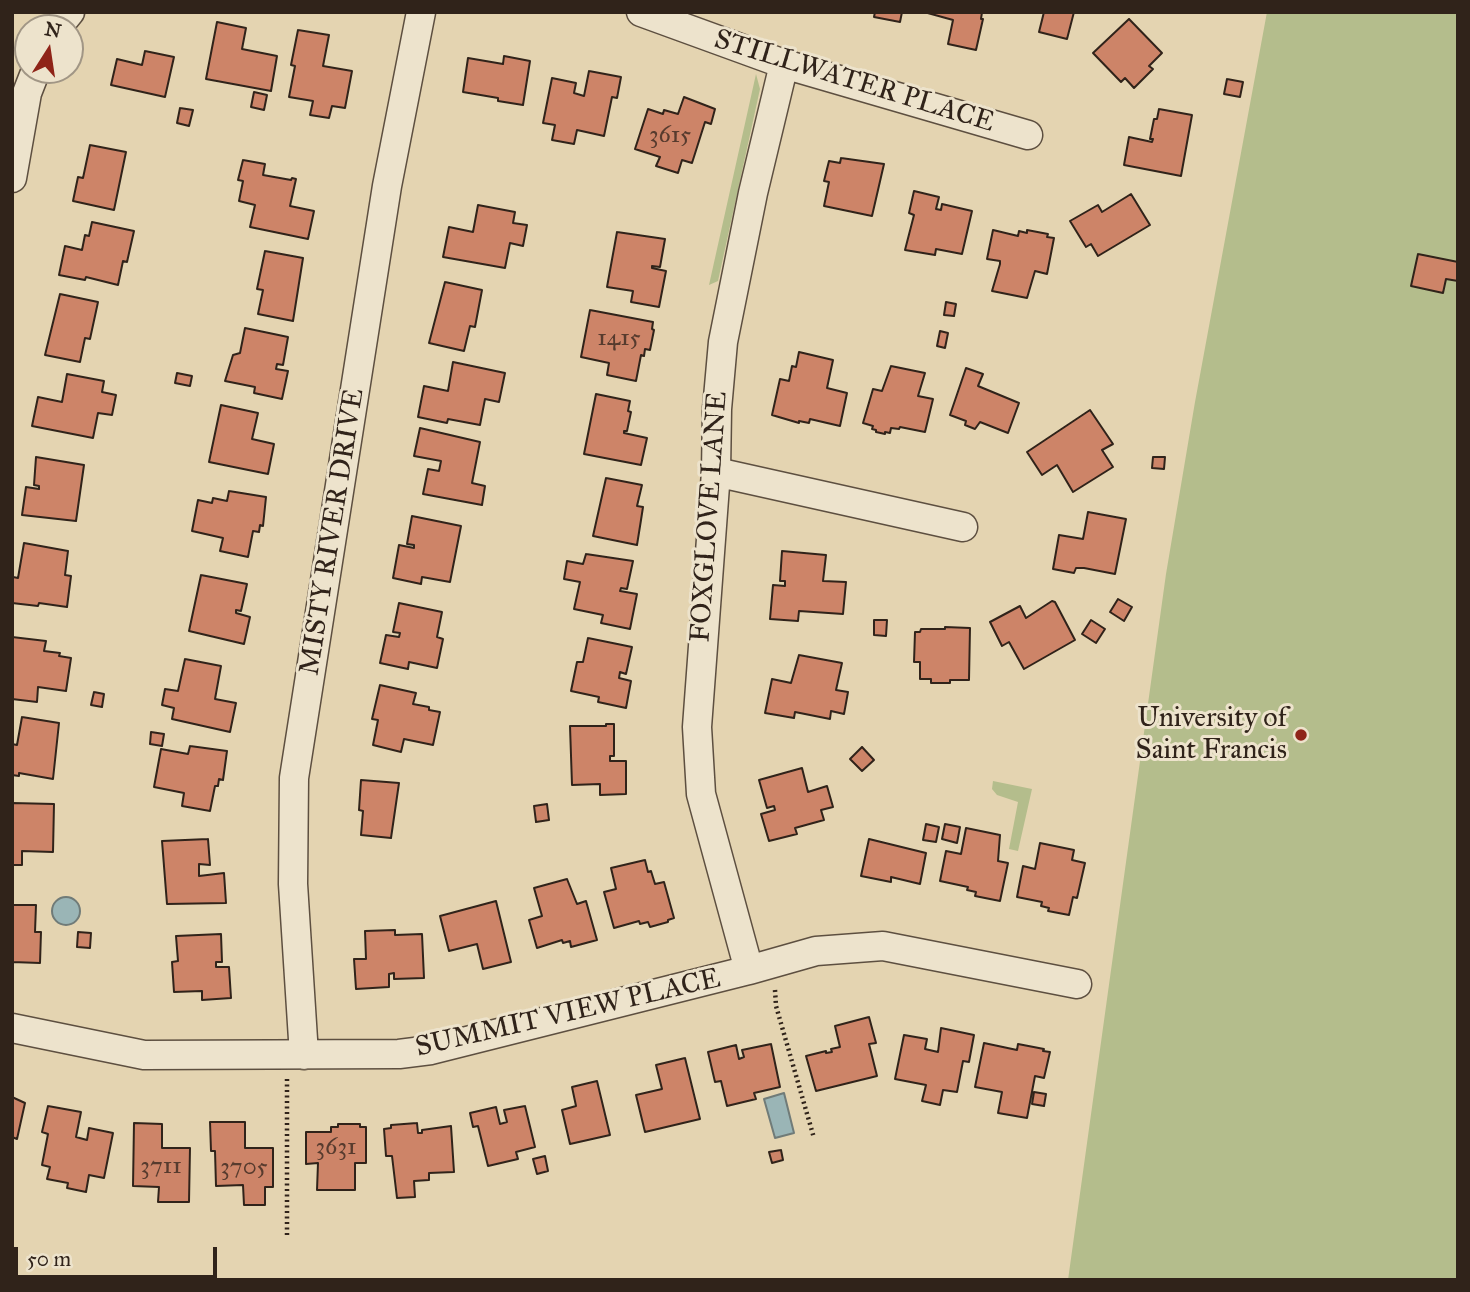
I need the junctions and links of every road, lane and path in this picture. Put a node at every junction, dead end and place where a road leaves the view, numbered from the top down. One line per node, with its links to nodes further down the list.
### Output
1 (421, 12): 12 (street, MISTY RIVER DRIVE)
2 (641, 12): 3 (street, STILLWATER PLACE)
3 (784, 64): 5 (street, STILLWATER PLACE); 7 (street, FOXGLOVE LANE)
4 (31, 84): 6 (street)
5 (1028, 135)
6 (12, 178)
7 (716, 472): 8 (street); 9 (street, FOXGLOVE LANE)
8 (962, 527)
9 (762, 976): 10 (street, SUMMIT VIEW PLACE); 12 (street, SUMMIT VIEW PLACE); 13 (path)
10 (1077, 984)
11 (12, 1028): 12 (street, SUMMIT VIEW PLACE)
12 (296, 1063): 14 (path)
13 (814, 1139)
14 (287, 1237)

